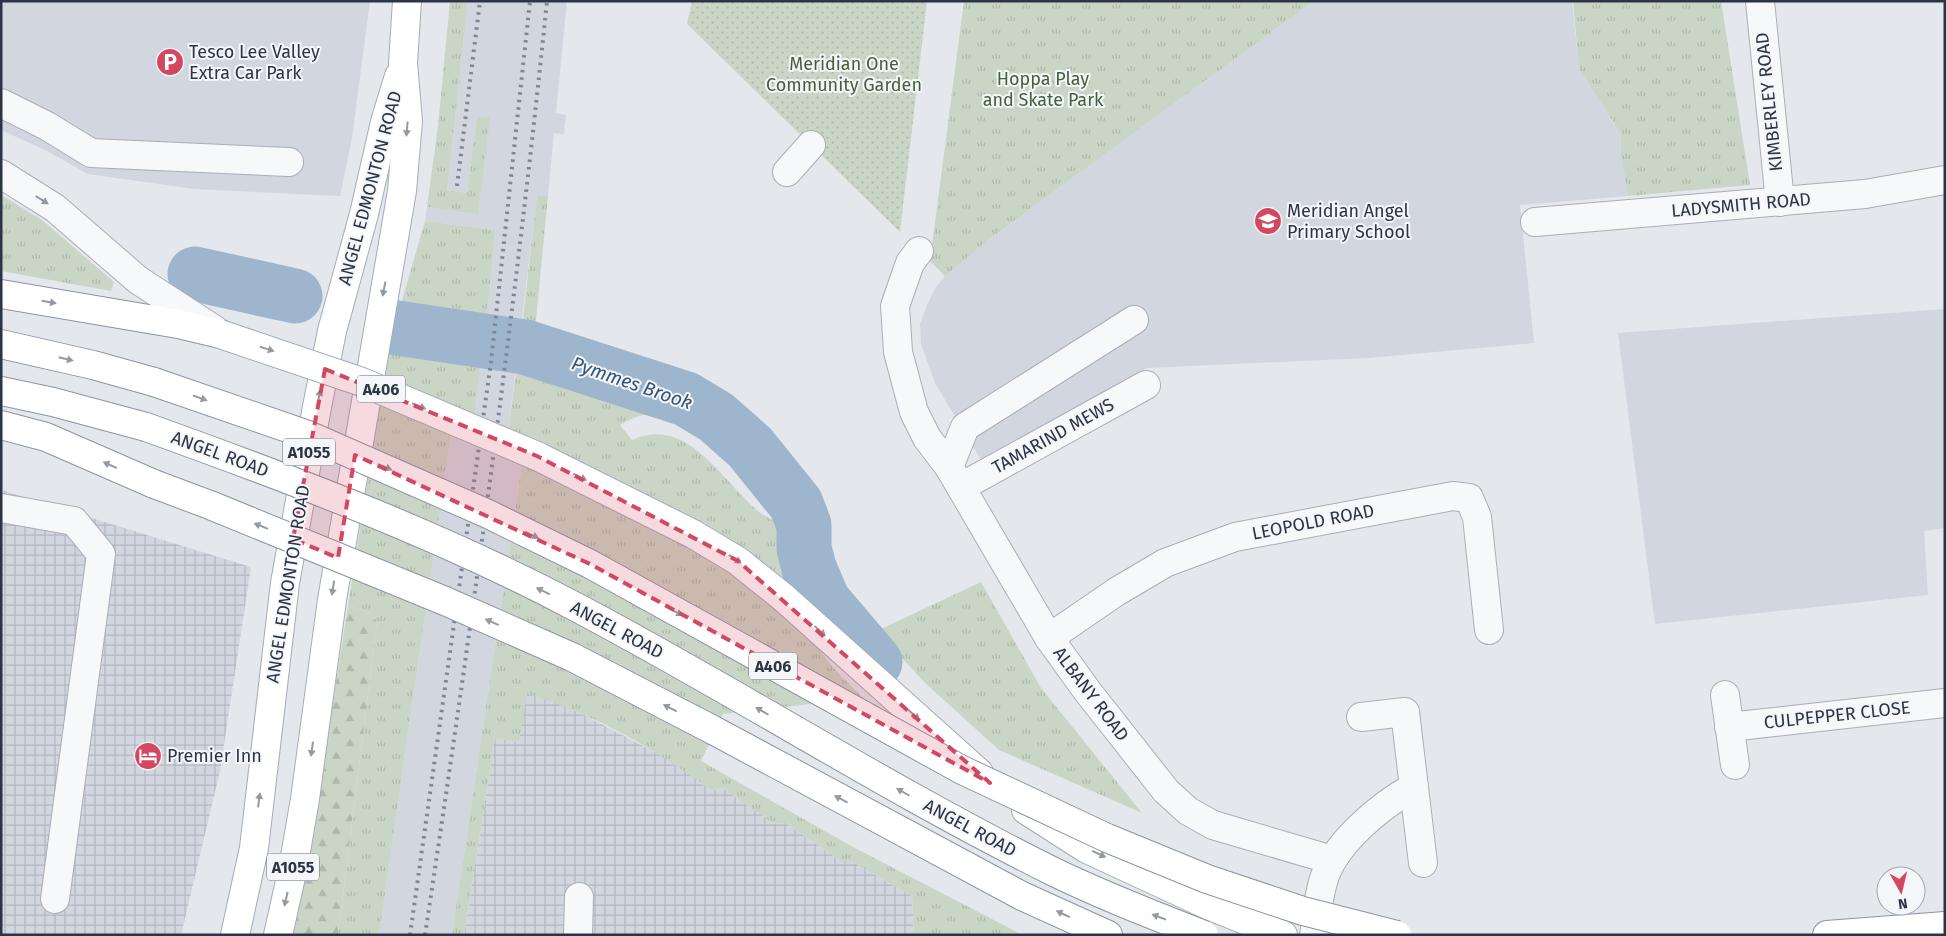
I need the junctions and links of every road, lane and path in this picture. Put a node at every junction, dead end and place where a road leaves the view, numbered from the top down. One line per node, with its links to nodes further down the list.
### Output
1 (407, 1): 3 (main road, ANGEL EDMONTON ROAD / A1055)
2 (1760, 1): 10 (street, KIMBERLEY ROAD)
3 (403, 63): 35 (main road, ANGEL EDMONTON ROAD / A1055, one-way to 3); 36 (main road, ANGEL EDMONTON ROAD / A1055, one-way to 36)
4 (1, 103): 6 (street)
5 (811, 145): 7 (street)
6 (290, 162)
7 (787, 172)
8 (1, 174): 14 (street, one-way to 14)
9 (1945, 180): 10 (street, LADYSMITH ROAD)
10 (1780, 202): 11 (street, LADYSMITH ROAD)
11 (1535, 222)
12 (920, 251): 20 (street, ALBANY ROAD)
13 (1, 294): 14 (main road, A406, one-way to 14)
14 (179, 316): 40 (main road, A406, one-way to 40, bridge)
15 (1134, 320): 20 (street)
16 (1, 344): 42 (main road, A406, one-way to 42, bridge)
17 (1146, 385): 20 (street, TAMARIND MEWS)
18 (1, 391): 39 (main road, ANGEL ROAD / A406, one-way to 18, bridge)
19 (1, 425): 38 (main road, one-way to 19, bridge)
20 (955, 477): 23 (street, ALBANY ROAD)
21 (1, 508): 33 (street)
22 (1488, 630): 23 (street, LEOPOLD ROAD)
23 (1049, 638): 30 (street, ALBANY ROAD)
24 (1725, 695): 27 (street)
25 (1945, 703): 27 (street, CULPEPPER CLOSE)
26 (1361, 717): 29 (street)
27 (1729, 727): 28 (street)
28 (1735, 765)
29 (1414, 787): 30 (street); 31 (street)
30 (1332, 860): 41 (street)
31 (1423, 863)
32 (580, 897): 37 (street)
33 (55, 899)
34 (1945, 926): 43 (main road)
35 (235, 935)
36 (278, 935)
37 (578, 935)
38 (1108, 935)
39 (1204, 935)
40 (1283, 935)
41 (1314, 935)
42 (1397, 935)
43 (1828, 935)

